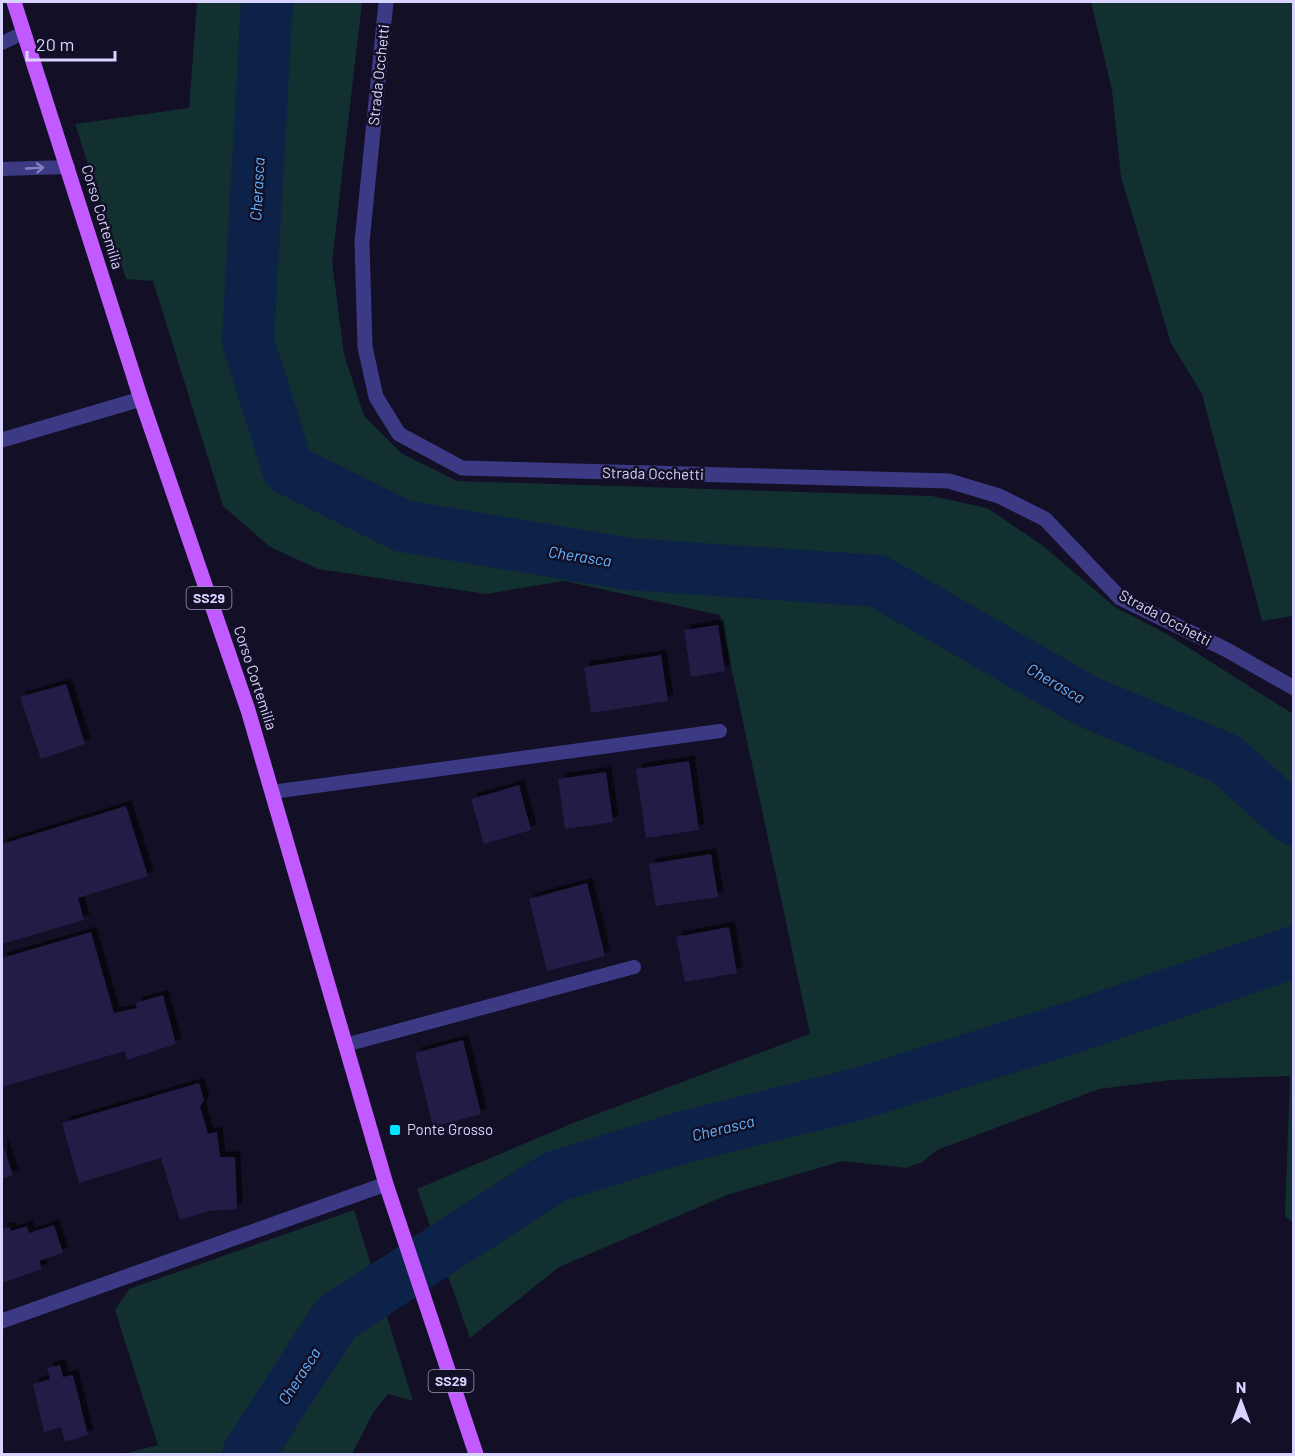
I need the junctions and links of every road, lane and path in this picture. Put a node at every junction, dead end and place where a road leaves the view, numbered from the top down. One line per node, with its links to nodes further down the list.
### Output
1 (14, 2): 3 (main road, Corso Cortemilia / SS29)
2 (386, 2): 9 (street, Strada Occhetti)
3 (23, 33): 4 (lane); 5 (main road, Corso Cortemilia / SS29)
4 (2, 44)
5 (68, 166): 6 (lane, one-way to 5); 7 (main road, Corso Cortemilia / SS29)
6 (2, 170)
7 (141, 399): 8 (street); 11 (main road, Corso Cortemilia / SS29)
8 (2, 440)
9 (1293, 688)
10 (720, 731): 11 (lane)
11 (272, 792): 13 (main road, Corso Cortemilia / SS29)
12 (634, 967): 13 (lane)
13 (345, 1045): 14 (main road, Corso Cortemilia / SS29)
14 (386, 1184): 15 (street); 16 (main road, Corso Cortemilia / SS29)
15 (2, 1321)
16 (476, 1455)

